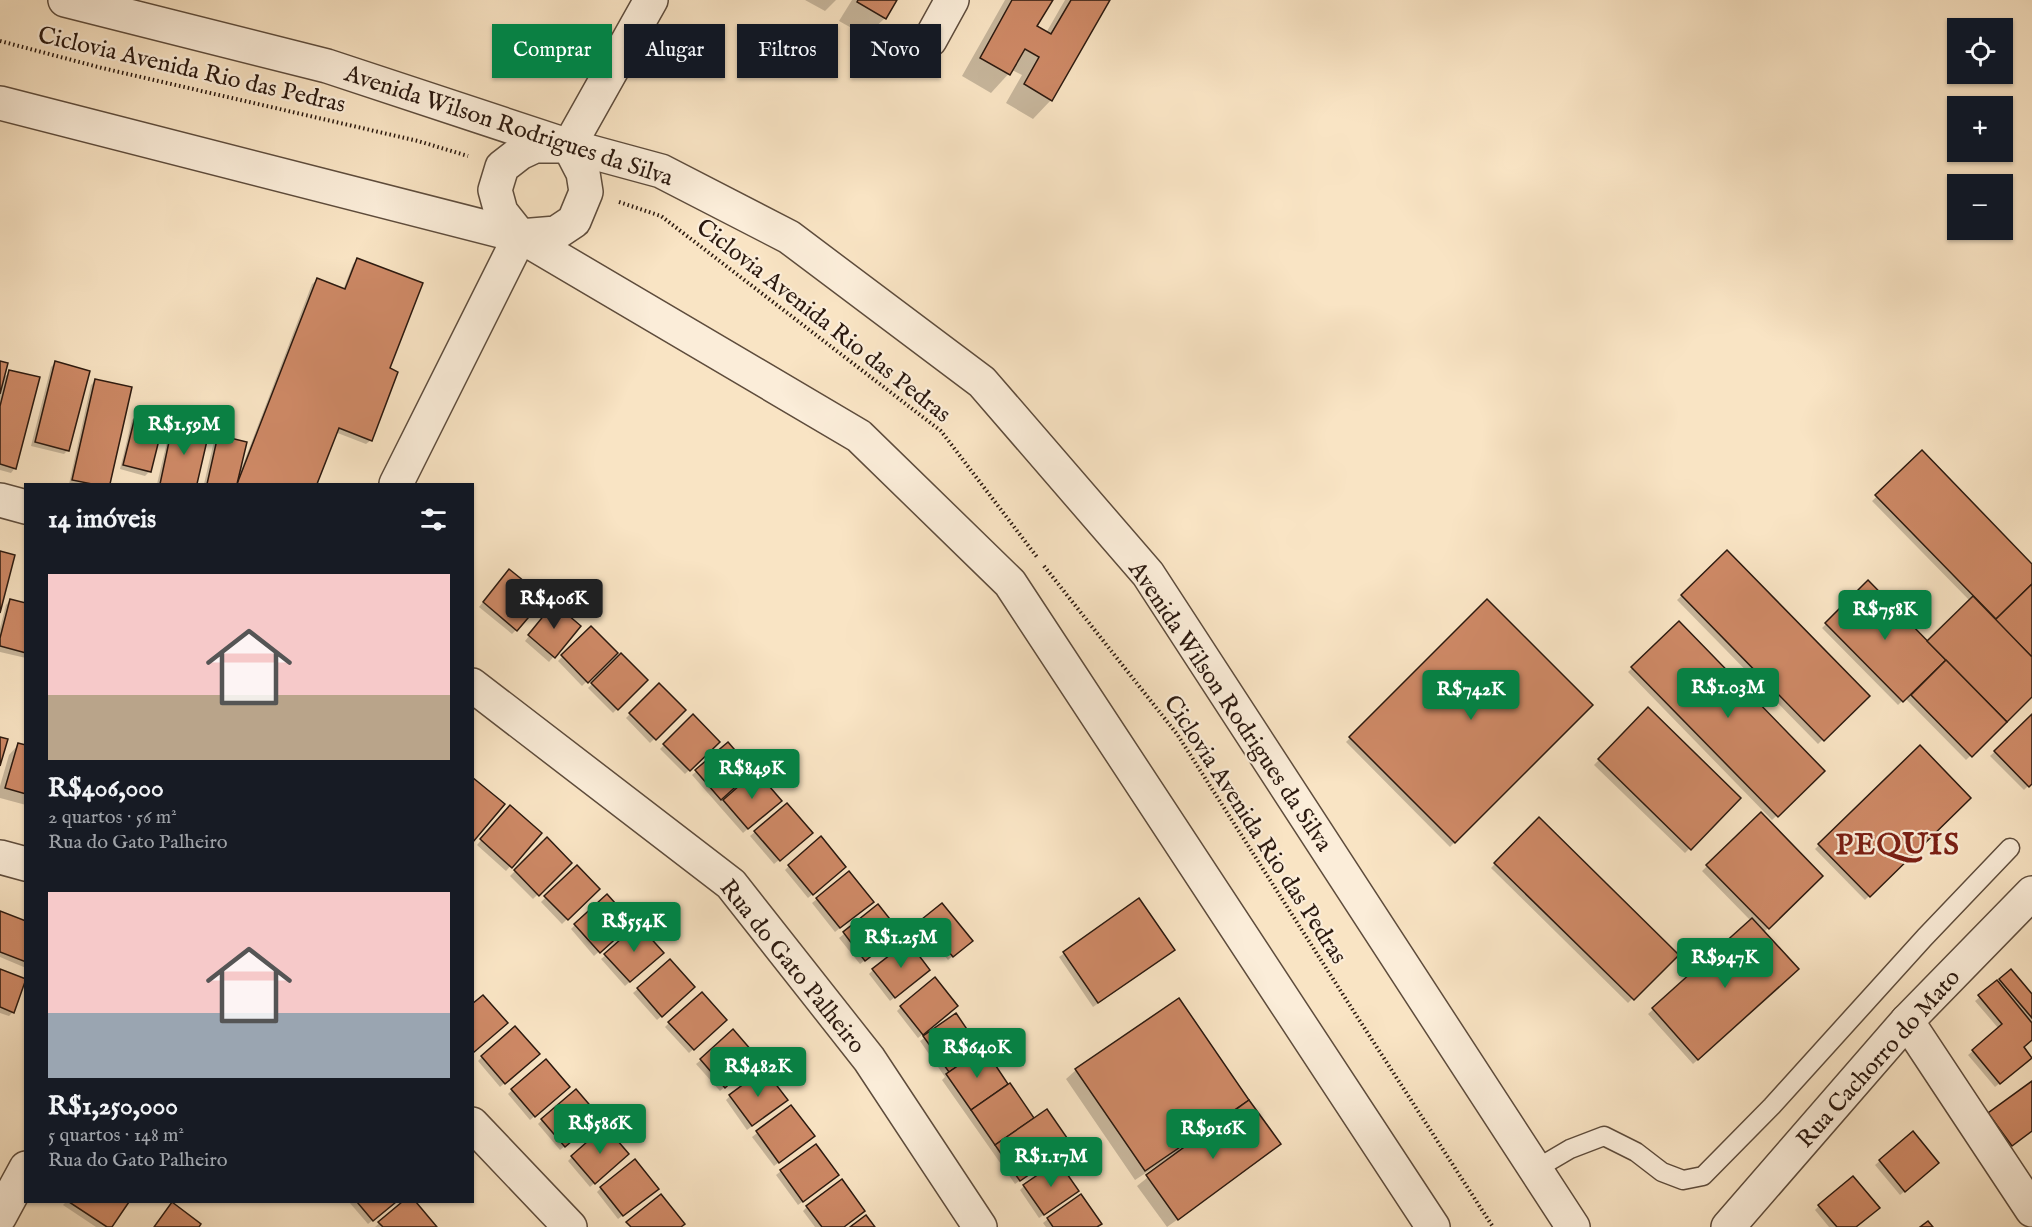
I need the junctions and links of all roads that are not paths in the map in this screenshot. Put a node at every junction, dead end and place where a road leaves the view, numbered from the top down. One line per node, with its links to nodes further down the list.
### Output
1 (65, 0): 6 (street, Avenida Wilson Rodrigues da Silva)
2 (651, 0): 6 (street)
3 (952, 0): 4 (street)
4 (939, 24)
5 (0, 103): 7 (street)
6 (569, 146): 7 (street); 7 (street); 18 (street, Avenida Wilson Rodrigues da Silva)
7 (520, 236): 8 (street); 25 (street)
8 (396, 483)
9 (0, 500): 10 (street)
10 (24, 506)
11 (474, 687): 24 (street, Rua do Gato Palheiro)
12 (2010, 848): 18 (lane)
13 (0, 857): 14 (street)
14 (24, 863)
15 (2032, 893): 16 (street, Rua Cachorro do Mato)
16 (1907, 1021): 20 (street); 26 (street, Rua Cachorro do Mato)
17 (474, 1126): 23 (street)
18 (1536, 1169): 22 (street, Avenida Wilson Rodrigues da Silva)
19 (24, 1173): 21 (street)
20 (2032, 1210)
21 (5, 1217)
22 (1568, 1225)
23 (570, 1227)
24 (980, 1227)
25 (1433, 1227)
26 (1728, 1227)

